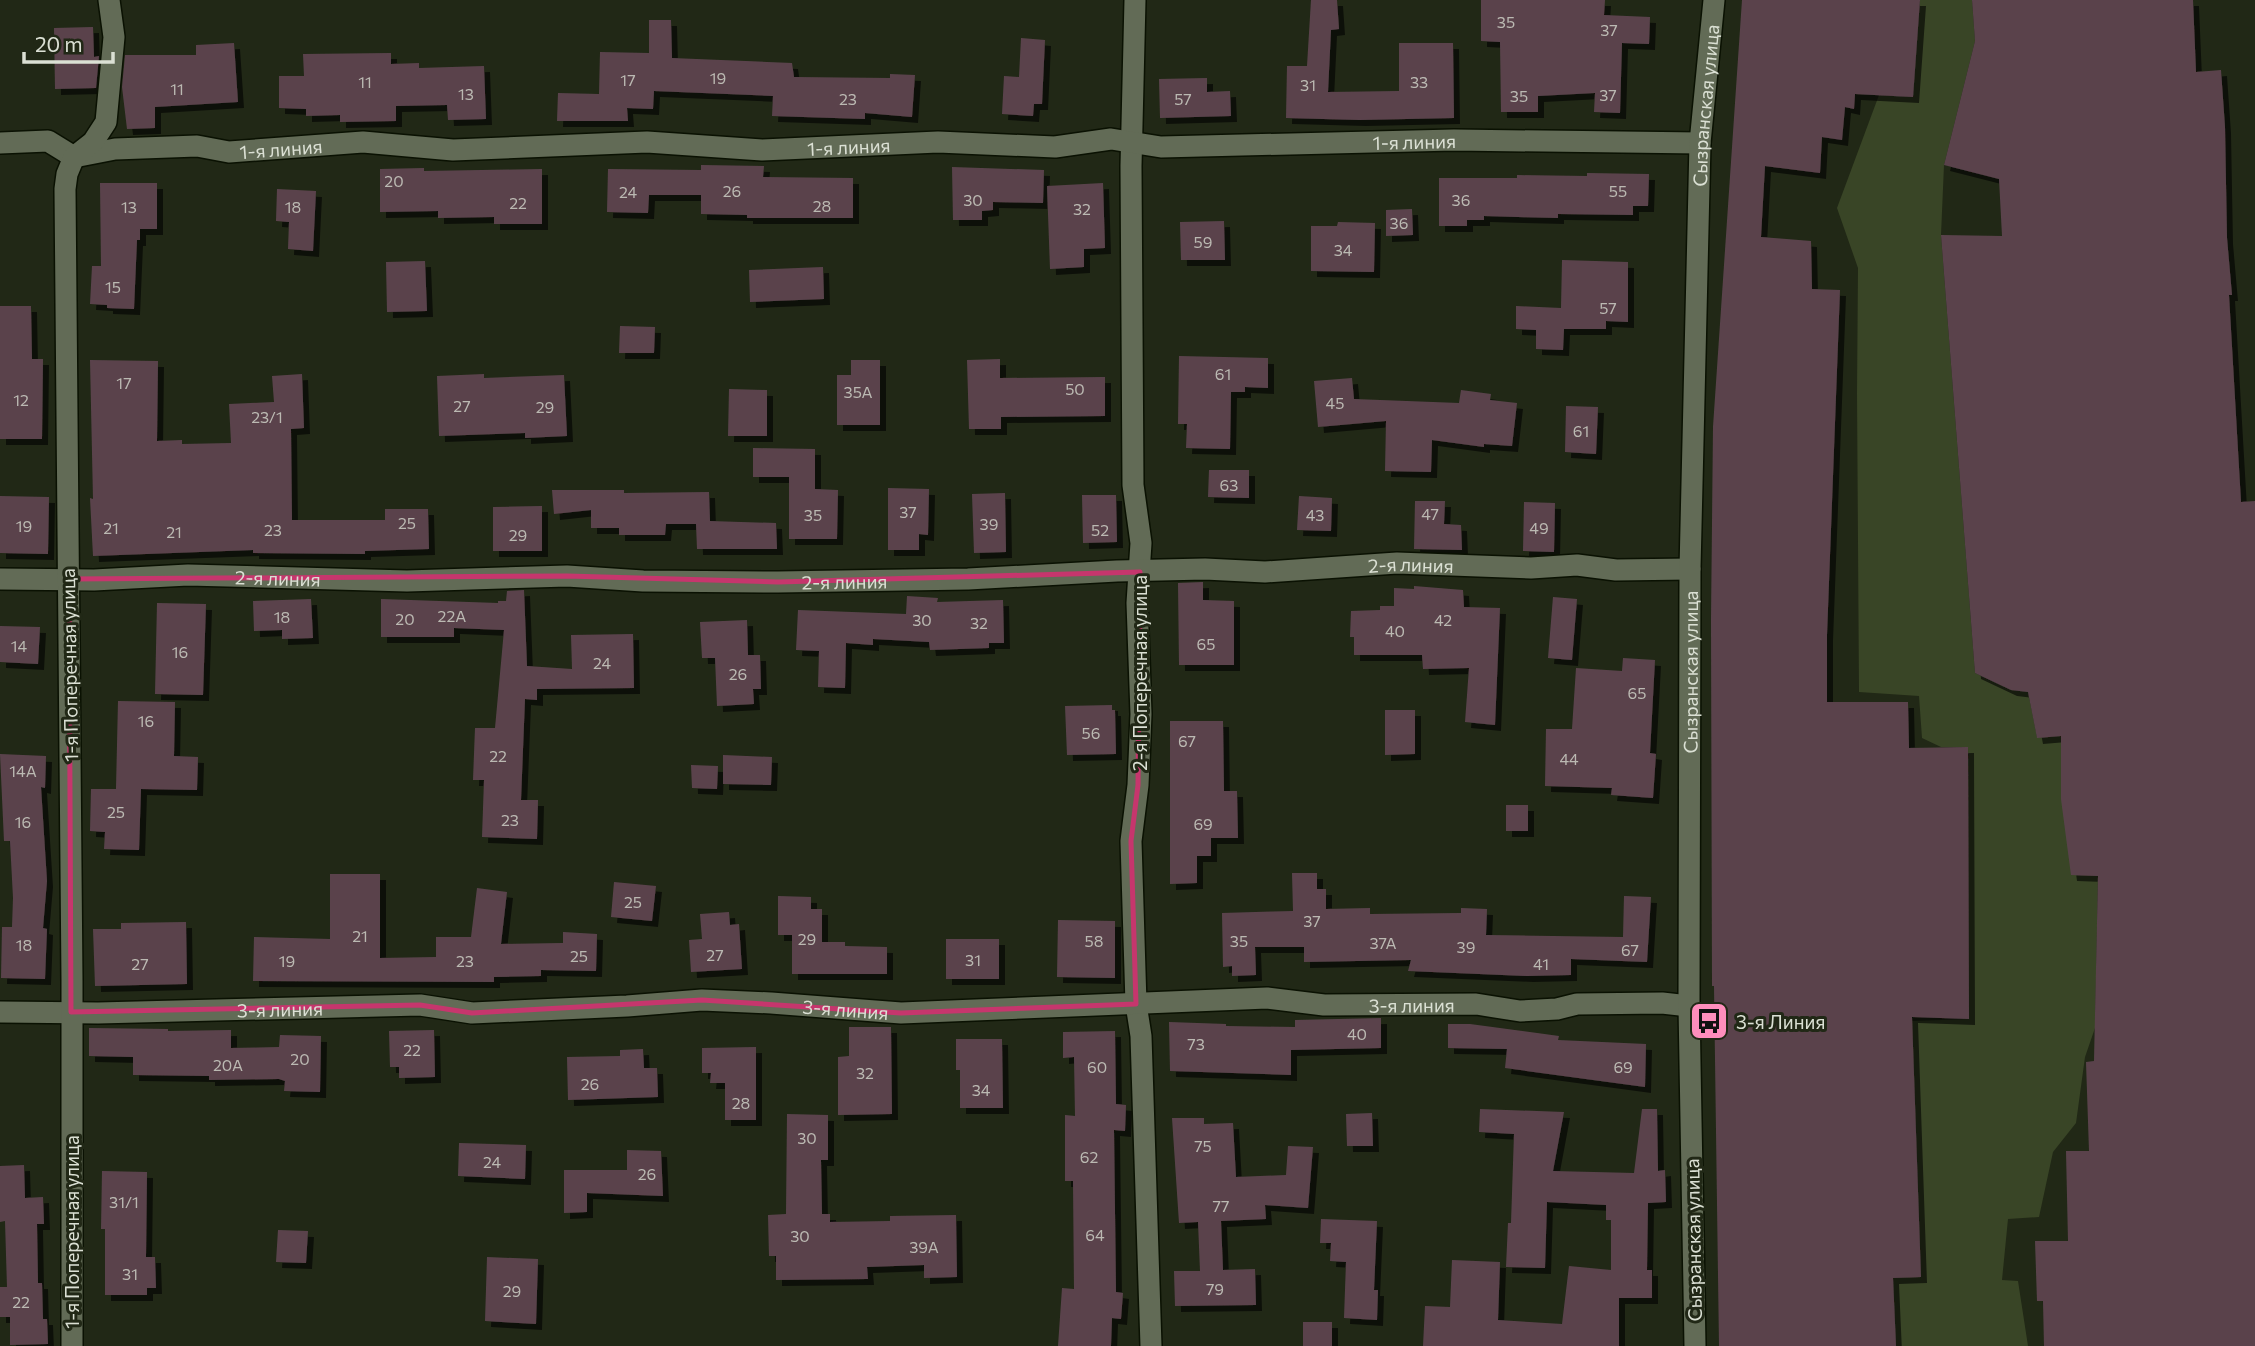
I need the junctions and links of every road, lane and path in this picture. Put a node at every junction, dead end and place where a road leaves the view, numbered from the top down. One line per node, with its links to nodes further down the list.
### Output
1 (109, 0): 7 (street)
2 (1135, 0): 4 (street, 2-я Поперечная улица)
3 (1714, 0): 6 (street, Сызранская улица)
4 (1132, 142): 6 (street, 1-я линия); 7 (street, 1-я линия); 9 (street, 2-я Поперечная улица)
5 (0, 143): 7 (street)
6 (1700, 143): 8 (street, Сызранская улица)
7 (74, 156): 11 (street, 1-я Поперечная улица)
8 (1690, 569): 9 (street, 2-я линия); 13 (street, Сызранская улица)
9 (1139, 572): 11 (street, 2-я линия); 12 (street, 2-я Поперечная улица)
10 (0, 579): 11 (street, 2-я линия)
11 (69, 579): 15 (street, 1-я Поперечная улица)
12 (1136, 1003): 13 (street, 3-я линия); 15 (street, 3-я линия); 17 (street, 2-я Поперечная улица)
13 (1689, 1006): 18 (street, Сызранская улица)
14 (0, 1012): 15 (street, 3-я линия)
15 (71, 1012): 16 (street, 1-я Поперечная улица)
16 (72, 1346)
17 (1151, 1346)
18 (1695, 1346)

